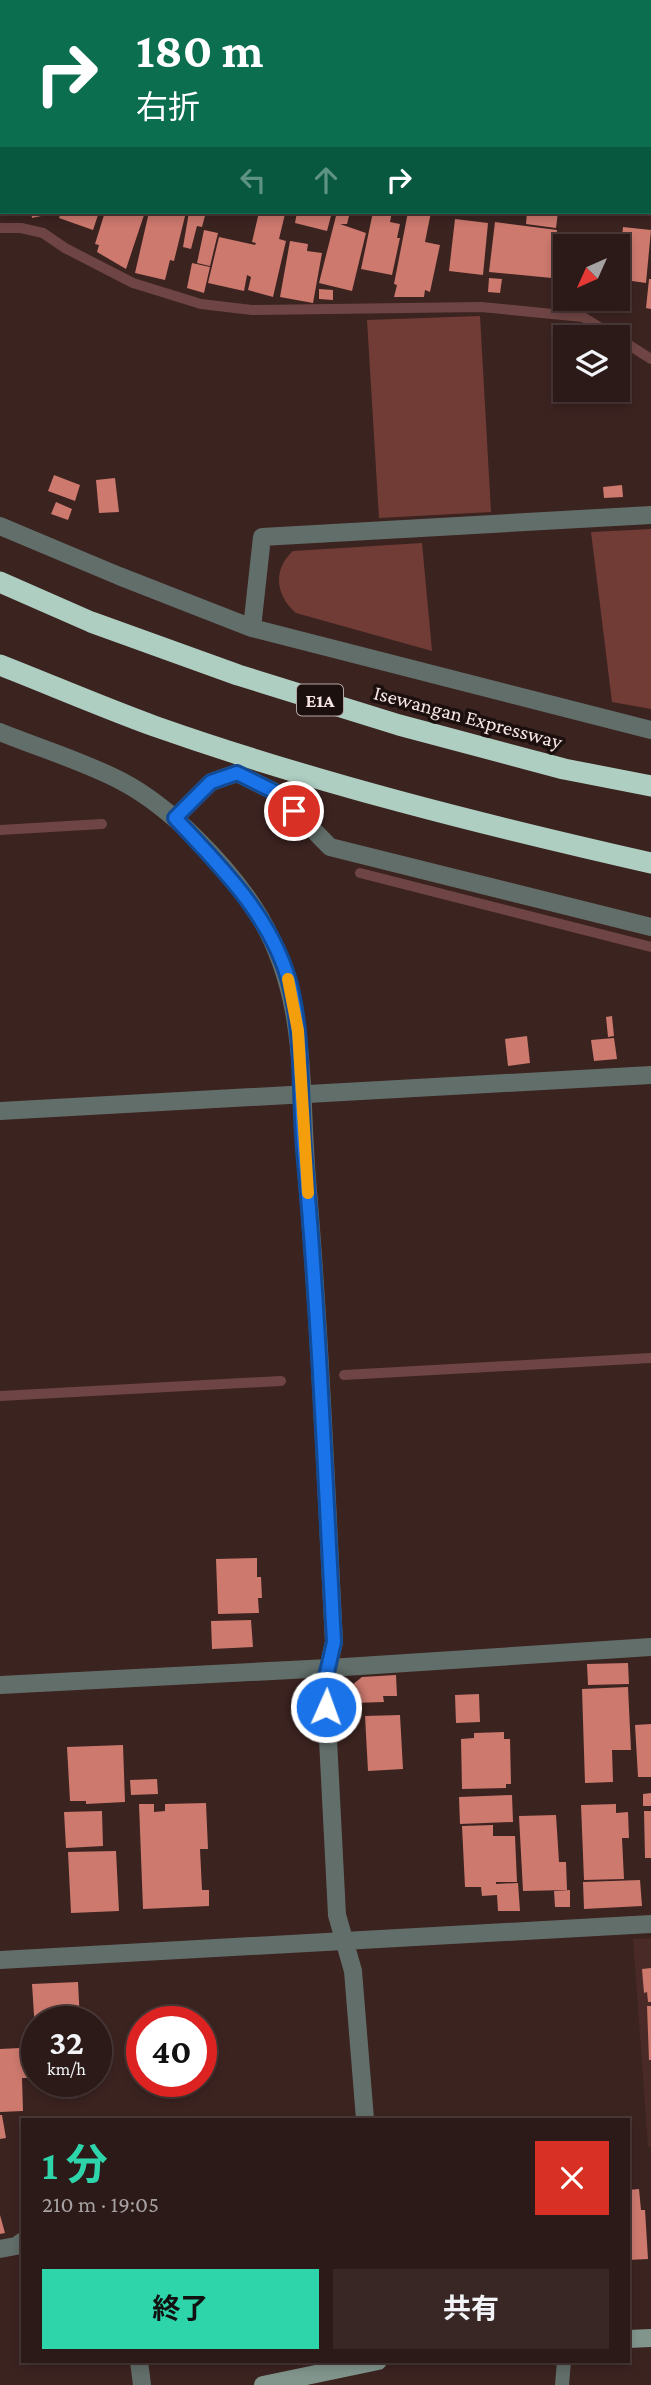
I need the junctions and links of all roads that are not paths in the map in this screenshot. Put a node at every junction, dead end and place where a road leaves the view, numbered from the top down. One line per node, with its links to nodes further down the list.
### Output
1 (651, 515): 4 (street)
2 (0, 526): 4 (street)
3 (0, 582): 8 (highway, Isewangan Expressway / E1A)
4 (252, 628): 6 (street)
5 (0, 665): 10 (highway)
6 (651, 730)
7 (0, 732): 9 (street)
8 (651, 786)
9 (175, 818): 11 (street); 13 (street)
10 (651, 863)
11 (651, 926)
12 (651, 1074): 13 (street)
13 (302, 1094): 14 (street); 16 (street)
14 (0, 1111)
15 (651, 1647): 16 (street)
16 (329, 1668): 17 (street); 19 (street)
17 (0, 1685)
18 (651, 1924): 19 (street)
19 (345, 1942): 20 (street); 21 (street)
20 (0, 1960)
21 (365, 2118)
22 (21, 2242): 23 (street)
23 (0, 2249)
24 (651, 2337): 25 (main road)
25 (630, 2339)
26 (139, 2363): 29 (street)
27 (368, 2363): 30 (main road)
28 (564, 2363): 31 (lane)
29 (142, 2385)
30 (263, 2385)
31 (562, 2385)

